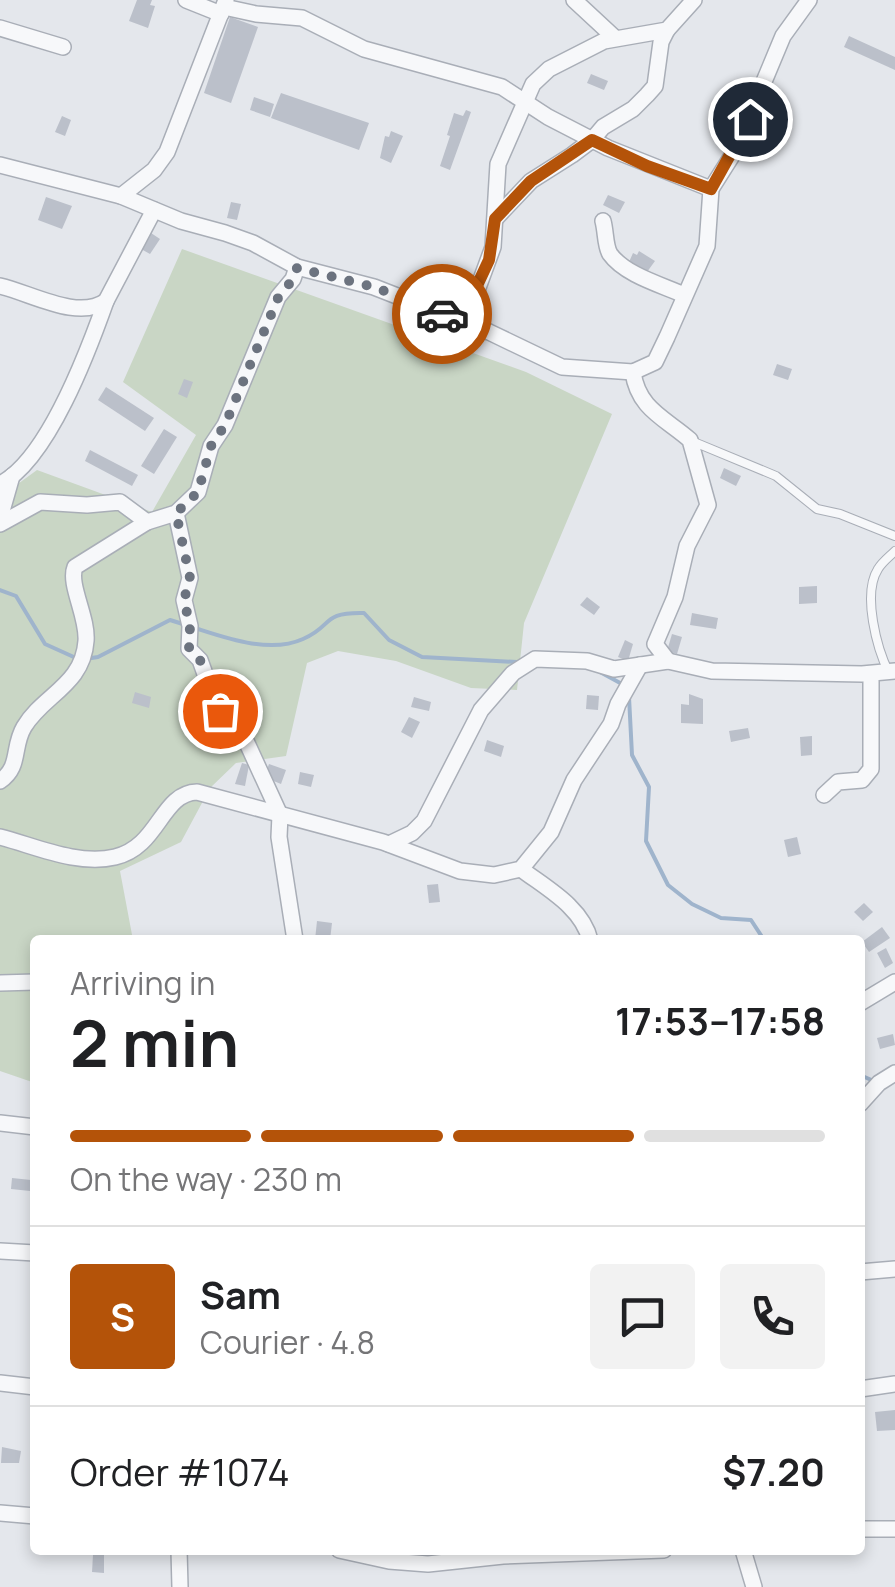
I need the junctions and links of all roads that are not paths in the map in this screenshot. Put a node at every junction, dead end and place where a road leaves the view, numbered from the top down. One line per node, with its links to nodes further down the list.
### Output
1 (186, 0): 5 (street)
2 (574, 0): 8 (street)
3 (694, 0): 7 (street)
4 (809, 0): 13 (street)
5 (224, 7): 10 (street); 14 (street)
6 (0, 28): 9 (street)
7 (667, 30): 8 (street); 11 (street)
8 (615, 38): 10 (street)
9 (64, 47)
10 (524, 99): 11 (street); 16 (street)
11 (592, 140): 13 (street); 16 (street)
12 (0, 165): 14 (street)
13 (711, 189): 20 (street)
14 (120, 196): 15 (street)
15 (154, 210): 18 (street); 21 (street)
16 (495, 219): 22 (street)
17 (603, 222): 20 (street)
18 (297, 268): 22 (street); 26 (street)
19 (0, 286): 21 (street)
20 (684, 295): 23 (street)
21 (106, 301): 25 (street)
22 (465, 323): 23 (street)
23 (634, 372): 24 (street)
24 (690, 440): 29 (lane); 31 (street)
25 (6, 480): 27 (street)
26 (176, 513): 28 (street); 37 (street)
27 (0, 521): 28 (street)
28 (147, 522): 35 (street)
29 (895, 536)
30 (895, 551): 34 (lane)
31 (668, 661): 32 (street); 33 (street)
32 (640, 666): 39 (street); 40 (street)
33 (870, 674): 34 (street); 36 (street)
34 (893, 676)
35 (0, 781)
36 (824, 795)
37 (280, 815): 38 (street); 39 (street); 41 (street)
38 (0, 836)
39 (389, 844): 40 (street)
40 (520, 869): 42 (street)
41 (294, 935)
42 (589, 935)
43 (30, 982): 45 (street)
44 (895, 982): 46 (street)
45 (0, 984)
46 (865, 1000)
47 (895, 1073): 48 (street)
48 (865, 1099)
49 (0, 1123): 50 (street)
50 (30, 1126)
51 (0, 1252): 52 (street)
52 (30, 1253)
53 (895, 1269): 54 (street)
54 (865, 1272)
55 (0, 1382): 57 (street)
56 (895, 1384): 58 (street)
57 (30, 1385)
58 (865, 1388)
59 (0, 1513): 60 (street)
60 (30, 1516)
61 (865, 1529): 62 (street)
62 (895, 1529)
63 (179, 1555): 67 (street)
64 (362, 1555): 65 (street)
65 (528, 1555)
66 (744, 1555): 68 (street)
67 (180, 1587)
68 (754, 1587)

